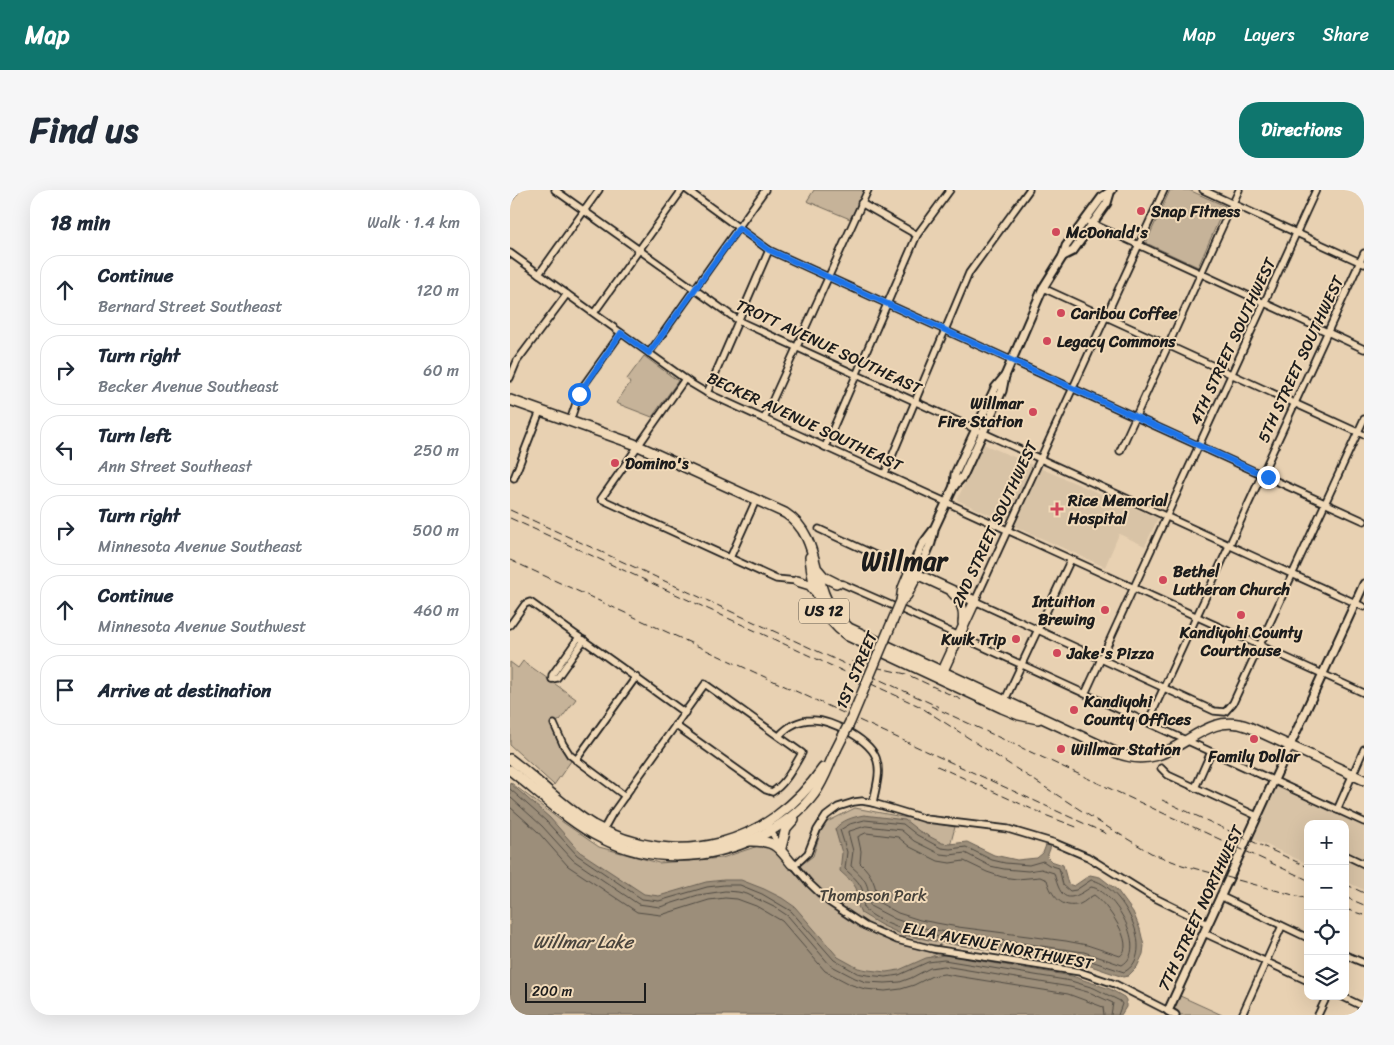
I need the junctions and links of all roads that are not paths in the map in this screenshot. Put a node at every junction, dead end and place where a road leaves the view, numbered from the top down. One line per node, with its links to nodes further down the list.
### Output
1 (515, 190): 15 (street)
2 (555, 190): 18 (street, TROTT AVENUE SOUTHEAST)
3 (599, 190): 18 (street)
4 (682, 190): 26 (street)
5 (687, 190): 21 (street)
6 (765, 190): 21 (street)
7 (867, 190): 16 (street)
8 (950, 190): 23 (street)
9 (1029, 190): 42 (street)
10 (1164, 190): 24 (street, 2ND STREET SOUTHWEST)
11 (1203, 190): 17 (street)
12 (1239, 190): 17 (street)
13 (1316, 190): 22 (street, 4TH STREET SOUTHWEST)
14 (1109, 191): 19 (main road); 20 (main road)
15 (510, 197)
16 (861, 203): 23 (street); 33 (street)
17 (1233, 204): 22 (street); 32 (street)
18 (584, 211): 26 (street, TROTT AVENUE SOUTHEAST); 31 (street)
19 (1085, 220): 20 (street); 29 (main road)
20 (1092, 224): 24 (street); 29 (main road)
21 (739, 228): 25 (street); 35 (street)
22 (1296, 233): 30 (street); 38 (street, 4TH STREET SOUTHWEST)
23 (917, 235): 37 (street)
24 (1138, 246): 32 (street); 40 (street, 2ND STREET SOUTHWEST)
25 (769, 250): 33 (street); 41 (street)
26 (638, 251): 35 (street, TROTT AVENUE SOUTHEAST); 39 (street)
27 (1364, 253): 30 (street, 5TH STREET SOUTHWEST)
28 (510, 254): 31 (street, BECKER AVENUE SOUTHEAST)
29 (1063, 256): 34 (main road)
30 (1362, 263): 44 (street, 5TH STREET SOUTHWEST)
31 (539, 274): 36 (street, BECKER AVENUE SOUTHEAST)
32 (1201, 275): 38 (street); 45 (street)
33 (828, 276): 37 (street); 46 (street)
34 (1043, 288): 40 (street); 49 (main road)
35 (694, 290): 41 (street, TROTT AVENUE SOUTHEAST); 48 (street)
36 (566, 294): 39 (street, BECKER AVENUE SOUTHEAST); 52 (street)
37 (888, 304): 42 (street); 51 (street)
38 (1264, 304): 44 (street); 50 (street, 4TH STREET SOUTHWEST)
39 (594, 313): 43 (street, BECKER AVENUE SOUTHEAST)
40 (1106, 317): 45 (street); 54 (street, 2ND STREET SOUTHWEST)
41 (739, 321): 46 (street, TROTT AVENUE SOUTHEAST); 55 (street)
42 (947, 330): 49 (street); 57 (street)
43 (621, 333): 48 (street, BECKER AVENUE SOUTHEAST); 63 (street)
44 (1328, 333): 47 (street); 58 (street, 5TH STREET SOUTHWEST)
45 (1168, 345): 50 (street); 60 (street)
46 (797, 348): 51 (street, TROTT AVENUE SOUTHEAST); 61 (street)
47 (1364, 350)
48 (649, 353): 53 (street, BECKER AVENUE SOUTHEAST)
49 (1012, 360): 54 (street); 64 (main road)
50 (1232, 374): 58 (street); 67 (street, 4TH STREET SOUTHWEST)
51 (856, 375): 57 (street, TROTT AVENUE SOUTHEAST); 68 (street)
52 (510, 378)
53 (685, 379): 55 (street, BECKER AVENUE SOUTHEAST); 66 (street)
54 (1073, 388): 60 (street); 70 (street, 2ND STREET SOUTHWEST)
55 (707, 393): 61 (street, BECKER AVENUE SOUTHEAST)
56 (510, 400): 59 (highway, US 12)
57 (916, 402): 64 (street, TROTT AVENUE SOUTHEAST); 71 (street)
58 (1295, 404): 65 (street); 72 (street, 5TH STREET SOUTHWEST)
59 (540, 411): 63 (highway, US 12); 73 (street)
60 (1135, 417): 67 (street); 69 (street)
61 (764, 419): 68 (street, BECKER AVENUE SOUTHEAST)
62 (1364, 419): 65 (street)
63 (570, 422): 66 (highway, US 12)
64 (980, 430): 70 (street, TROTT AVENUE SOUTHEAST); 75 (main road)
65 (1361, 434): 76 (street)
66 (638, 446): 74 (highway, US 12); 83 (street)
67 (1199, 446): 72 (street); 77 (street, 4TH STREET SOUTHWEST)
68 (825, 447): 71 (street, BECKER AVENUE SOUTHEAST)
69 (1120, 451)
70 (1040, 459): 77 (street, TROTT AVENUE SOUTHEAST); 80 (street, 2ND STREET SOUTHWEST)
71 (885, 473): 75 (street, BECKER AVENUE SOUTHEAST)
72 (1262, 475): 76 (street); 82 (street, 5TH STREET SOUTHWEST)
73 (514, 478)
74 (756, 500): 81 (highway, US 12); 83 (street)
75 (947, 502): 80 (street, BECKER AVENUE SOUTHEAST); 86 (main road)
76 (1325, 504): 78 (street); 87 (street)
77 (1166, 517): 82 (street, TROTT AVENUE SOUTHEAST); 92 (street, 4TH STREET SOUTHWEST)
78 (1364, 521)
79 (819, 529): 86 (street)
80 (1008, 530): 84 (street, BECKER AVENUE SOUTHEAST); 94 (street, 2ND STREET SOUTHWEST)
81 (807, 540): 85 (highway, US 12); 93 (highway, US 12)
82 (1230, 546): 87 (street, TROTT AVENUE SOUTHEAST); 98 (street, 5TH STREET SOUTHWEST)
83 (730, 558): 88 (street)
84 (1071, 559): 92 (street, BECKER AVENUE SOUTHEAST); 100 (street)
85 (818, 570): 89 (highway); 93 (highway, US 12)
86 (914, 573): 91 (highway); 96 (highway, 1ST STREET)
87 (1292, 574): 95 (street, TROTT AVENUE SOUTHEAST); 103 (street)
88 (797, 581): 93 (highway)
89 (836, 583): 93 (highway); 96 (street)
90 (1364, 584): 95 (main road, 7TH STREET NORTHWEST)
91 (946, 587): 94 (highway); 101 (highway)
92 (1134, 588): 98 (street, BECKER AVENUE SOUTHEAST); 104 (street, 4TH STREET SOUTHWEST)
93 (820, 594): 106 (highway, US 12)
94 (975, 600): 100 (street); 101 (highway, 2ND STREET SOUTHWEST)
95 (1355, 603): 97 (street, TROTT AVENUE SOUTHEAST); 107 (main road, 7TH STREET NORTHWEST)
96 (901, 605): 101 (street); 121 (highway, 1ST STREET, bridge)
97 (1364, 607)
98 (1197, 617): 103 (street, BECKER AVENUE SOUTHEAST); 109 (street, 5TH STREET SOUTHWEST)
99 (510, 624): 102 (street)
100 (1038, 630): 104 (street); 105 (street)
101 (960, 634): 105 (street); 106 (highway, 2ND STREET SOUTHWEST)
102 (582, 638): 102 (street); 108 (street)
103 (1260, 646): 107 (street, BECKER AVENUE SOUTHEAST); 109 (street)
104 (1101, 659): 109 (street); 110 (street, 4TH STREET SOUTHWEST)
105 (1022, 665): 110 (street); 112 (street)
106 (940, 675): 112 (highway, US 12)
107 (1322, 675): 111 (street, BECKER AVENUE SOUTHEAST); 119 (main road, 7TH STREET NORTHWEST)
108 (636, 677): 113 (street); 124 (street)
109 (1164, 688): 114 (street, 5TH STREET SOUTHWEST)
110 (1085, 694): 114 (street)
111 (1364, 694)
112 (1003, 704): 118 (highway, US 12)
113 (684, 712): 116 (street); 117 (street)
114 (1148, 722): 118 (street)
115 (554, 724): 124 (street)
116 (675, 725): 117 (street); 132 (street)
117 (779, 736): 133 (street)
118 (1186, 741): 119 (highway, US 12); 122 (street)
119 (1290, 745): 127 (highway, US 12); 128 (main road, 7TH STREET NORTHWEST)
120 (1364, 749): 127 (street)
121 (836, 750): 131 (highway); 137 (highway)
122 (1210, 752): 128 (street); 130 (street)
123 (510, 759): 138 (highway)
124 (576, 760): 132 (street)
125 (1160, 768): 130 (street)
126 (510, 770): 138 (highway)
127 (1353, 774): 129 (highway, US 12); 134 (street)
128 (1273, 780): 134 (street); 135 (main road, 7TH STREET NORTHWEST)
129 (1364, 780)
130 (1195, 788): 135 (street)
131 (814, 793): 137 (highway); 140 (highway)
132 (625, 796): 138 (street)
133 (873, 803): 143 (street); 145 (street)
134 (1336, 810): 136 (street)
135 (1257, 816): 144 (main road, 7TH STREET NORTHWEST)
136 (1364, 822)
137 (768, 828): 138 (highway); 139 (highway); 140 (street, ELLA AVENUE NORTHWEST)
138 (601, 833): 139 (highway)
139 (749, 842): 143 (highway)
140 (781, 848): 143 (street, ELLA AVENUE NORTHWEST)
141 (1349, 857): 142 (street)
142 (1364, 864)
143 (793, 865): 156 (street, ELLA AVENUE NORTHWEST)
144 (1220, 896): 145 (main road, 7TH STREET NORTHWEST); 146 (street)
145 (1208, 924): 147 (main road, 7TH STREET NORTHWEST)
146 (1282, 926): 148 (street); 150 (street)
147 (1204, 933): 150 (street); 156 (main road, 7TH STREET NORTHWEST)
148 (1304, 936)
149 (1349, 957): 151 (street)
150 (1266, 962): 152 (street); 157 (street)
151 (1364, 963)
152 (1304, 979)
153 (1325, 1000): 158 (street)
154 (1349, 1000): 155 (street)
155 (1364, 1007)
156 (1171, 1013)
157 (1242, 1015)
158 (1318, 1015)

